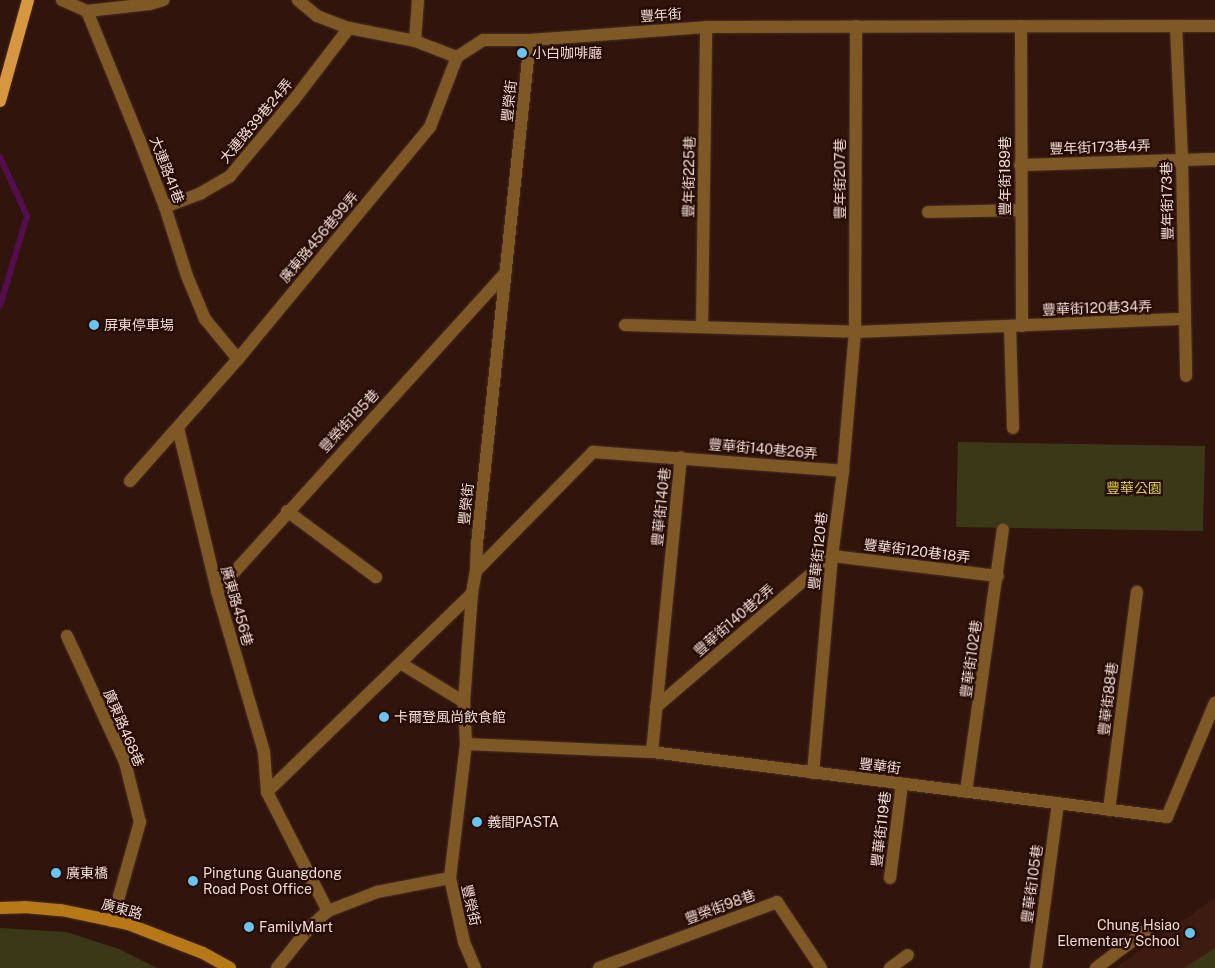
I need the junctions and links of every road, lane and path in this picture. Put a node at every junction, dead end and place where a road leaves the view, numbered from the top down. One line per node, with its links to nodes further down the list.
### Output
1 (28, 0): 16 (main road)
2 (62, 0): 6 (street)
3 (163, 0): 6 (street)
4 (298, 0): 12 (street)
5 (418, 0): 14 (street)
6 (87, 10): 20 (street, 大連路41巷)
7 (856, 26): 8 (street, 豐年街); 11 (street, 豐年街); 28 (street, 豐年街207巷)
8 (1021, 26): 9 (street, 豐年街); 19 (street, 豐年街189巷)
9 (1176, 26): 10 (street, 豐年街); 18 (street, 豐年街173巷)
10 (1215, 26)
11 (706, 27): 13 (street, 豐年街); 27 (street, 豐年街225巷)
12 (349, 28): 14 (street); 20 (street, 大連路39巷24弄)
13 (530, 40): 15 (street); 23 (street, 豐榮街)
14 (415, 41): 15 (street)
15 (457, 57): 29 (street, 廣東路456巷99弄)
16 (0, 101)
17 (1215, 159): 18 (street, 豐年街173巷4弄)
18 (1182, 160): 19 (street, 豐年街173巷4弄); 24 (street, 豐年街173巷)
19 (1020, 165): 21 (street, 豐年街189巷)
20 (165, 207): 29 (street, 大連路41巷)
21 (1020, 210): 22 (street); 26 (street, 豐年街189巷)
22 (928, 212)
23 (505, 273): 36 (street, 豐榮街185巷); 39 (street, 豐榮街)
24 (1185, 319): 26 (street, 豐華街120巷34弄); 30 (street, 豐年街173巷)
25 (625, 325): 27 (street)
26 (1016, 326): 28 (street, 豐華街120巷34弄); 32 (street)
27 (702, 327): 28 (street)
28 (855, 332): 34 (street, 豐華街120巷)
29 (238, 359): 31 (street, 廣東路456巷99弄)
30 (1186, 376)
31 (178, 428): 35 (street, 廣東路456巷99弄); 42 (street, 廣東路456巷)
32 (1013, 428)
33 (680, 457): 34 (street, 豐華街140巷26弄); 39 (street, 豐華街140巷); 49 (street, 豐華街140巷)
34 (843, 471): 38 (street, 豐華街120巷)
35 (130, 481)
36 (287, 511): 41 (street); 42 (street, 豐榮街185巷)
37 (1003, 530): 40 (street, 豐華街102巷)
38 (832, 556): 40 (street, 豐華街120巷18弄); 49 (street, 豐華街140巷2弄); 52 (street, 豐華街120巷)
39 (476, 571): 44 (street, 豐榮街)
40 (998, 576): 55 (street, 豐華街102巷)
41 (376, 577)
42 (216, 591): 54 (street, 廣東路456巷)
43 (1137, 592): 57 (street, 豐華街88巷)
44 (472, 593): 46 (street); 47 (street, 豐榮街)
45 (67, 636): 62 (street, 廣東路468巷)
46 (402, 664): 47 (street); 54 (street)
47 (464, 702): 50 (street, 豐榮街)
48 (1215, 703): 57 (street, 豐華街)
49 (656, 707): 51 (street, 豐華街140巷)
50 (466, 744): 51 (street, 豐華街); 58 (street, 豐榮街)
51 (652, 752): 52 (street, 豐華街)
52 (814, 773): 53 (street, 豐華街)
53 (902, 784): 55 (street, 豐華街); 59 (street, 豐華街119巷)
54 (267, 792): 61 (street, 廣東路456巷)
55 (966, 792): 56 (street, 豐華街)
56 (1058, 803): 57 (street, 豐華街); 71 (street, 豐華街105巷)
57 (1109, 810)
58 (450, 878): 61 (street); 67 (street, 豐榮街)
59 (890, 878)
60 (0, 908): 62 (street, 廣東路)
61 (328, 911): 66 (street)
62 (112, 921): 65 (street, 廣東路)
63 (1147, 930): 72 (street)
64 (908, 955): 70 (street)
65 (230, 968)
66 (277, 968)
67 (475, 968)
68 (598, 968): 69 (street, 豐榮街98巷)
69 (821, 968)
70 (890, 968)
71 (1036, 968)
72 (1096, 968)

